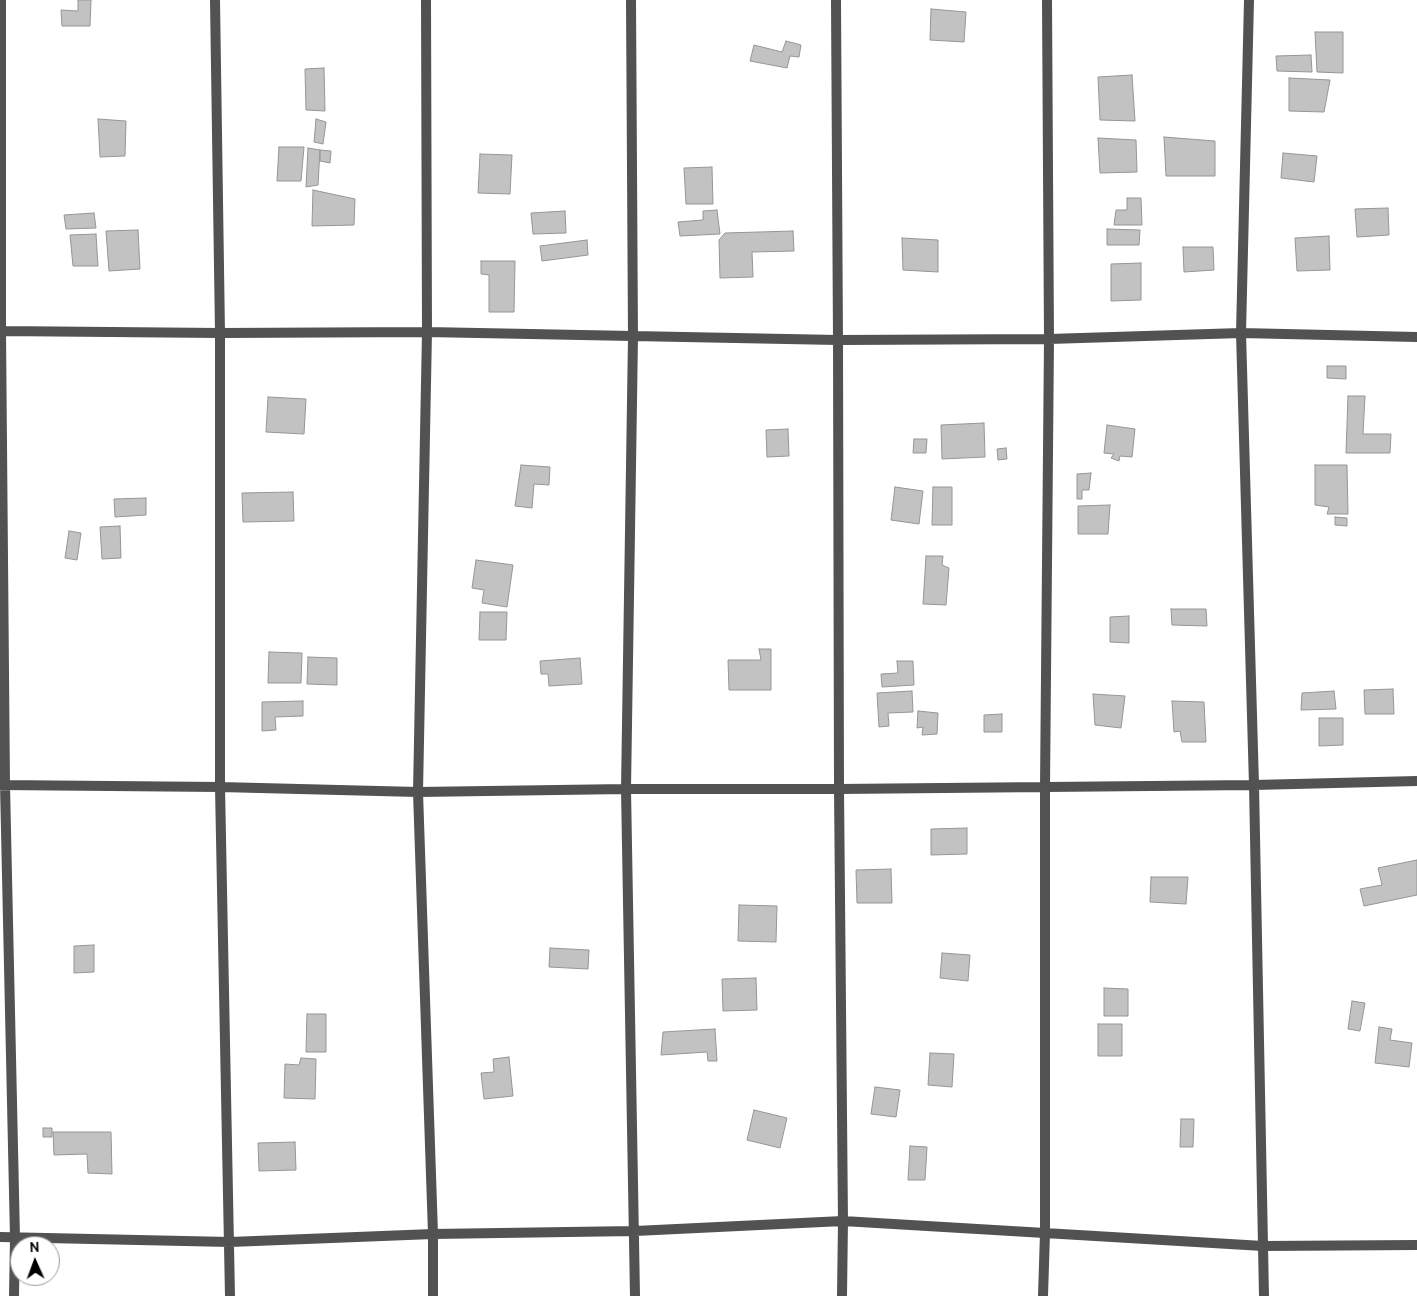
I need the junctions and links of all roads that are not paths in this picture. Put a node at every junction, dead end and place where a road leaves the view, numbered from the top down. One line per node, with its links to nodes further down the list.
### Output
1 (1, 0): 8 (street)
2 (215, 0): 10 (street)
3 (426, 0): 9 (street)
4 (631, 0): 12 (street)
5 (836, 0): 15 (street)
6 (1047, 0): 14 (street)
7 (1249, 0): 11 (street)
8 (1, 331): 10 (street); 17 (street)
9 (427, 332): 10 (street); 12 (street); 23 (street)
10 (220, 333): 19 (street)
11 (1241, 333): 13 (street); 14 (street); 18 (street)
12 (633, 337): 15 (street); 21 (street)
13 (1417, 338)
14 (1049, 339): 15 (street); 20 (street)
15 (838, 340): 22 (street)
16 (1417, 781): 18 (street)
17 (3, 785): 19 (street); 24 (street)
18 (1254, 785): 20 (street); 33 (street)
19 (220, 787): 23 (street); 31 (street)
20 (1045, 787): 22 (street); 27 (street)
21 (626, 789): 22 (street); 23 (street); 26 (street)
22 (839, 789): 25 (street)
23 (418, 792): 28 (street)
24 (4, 962): 29 (street)
25 (843, 1221): 26 (street); 27 (street); 37 (street)
26 (635, 1230): 28 (street); 36 (street)
27 (1045, 1233): 33 (street); 38 (street)
28 (434, 1234): 31 (street); 35 (street)
29 (15, 1236)
30 (60, 1239): 31 (street)
31 (230, 1242): 34 (street)
32 (1417, 1245): 33 (street)
33 (1263, 1246): 39 (street)
34 (230, 1296)
35 (433, 1296)
36 (635, 1296)
37 (842, 1296)
38 (1043, 1296)
39 (1264, 1296)

